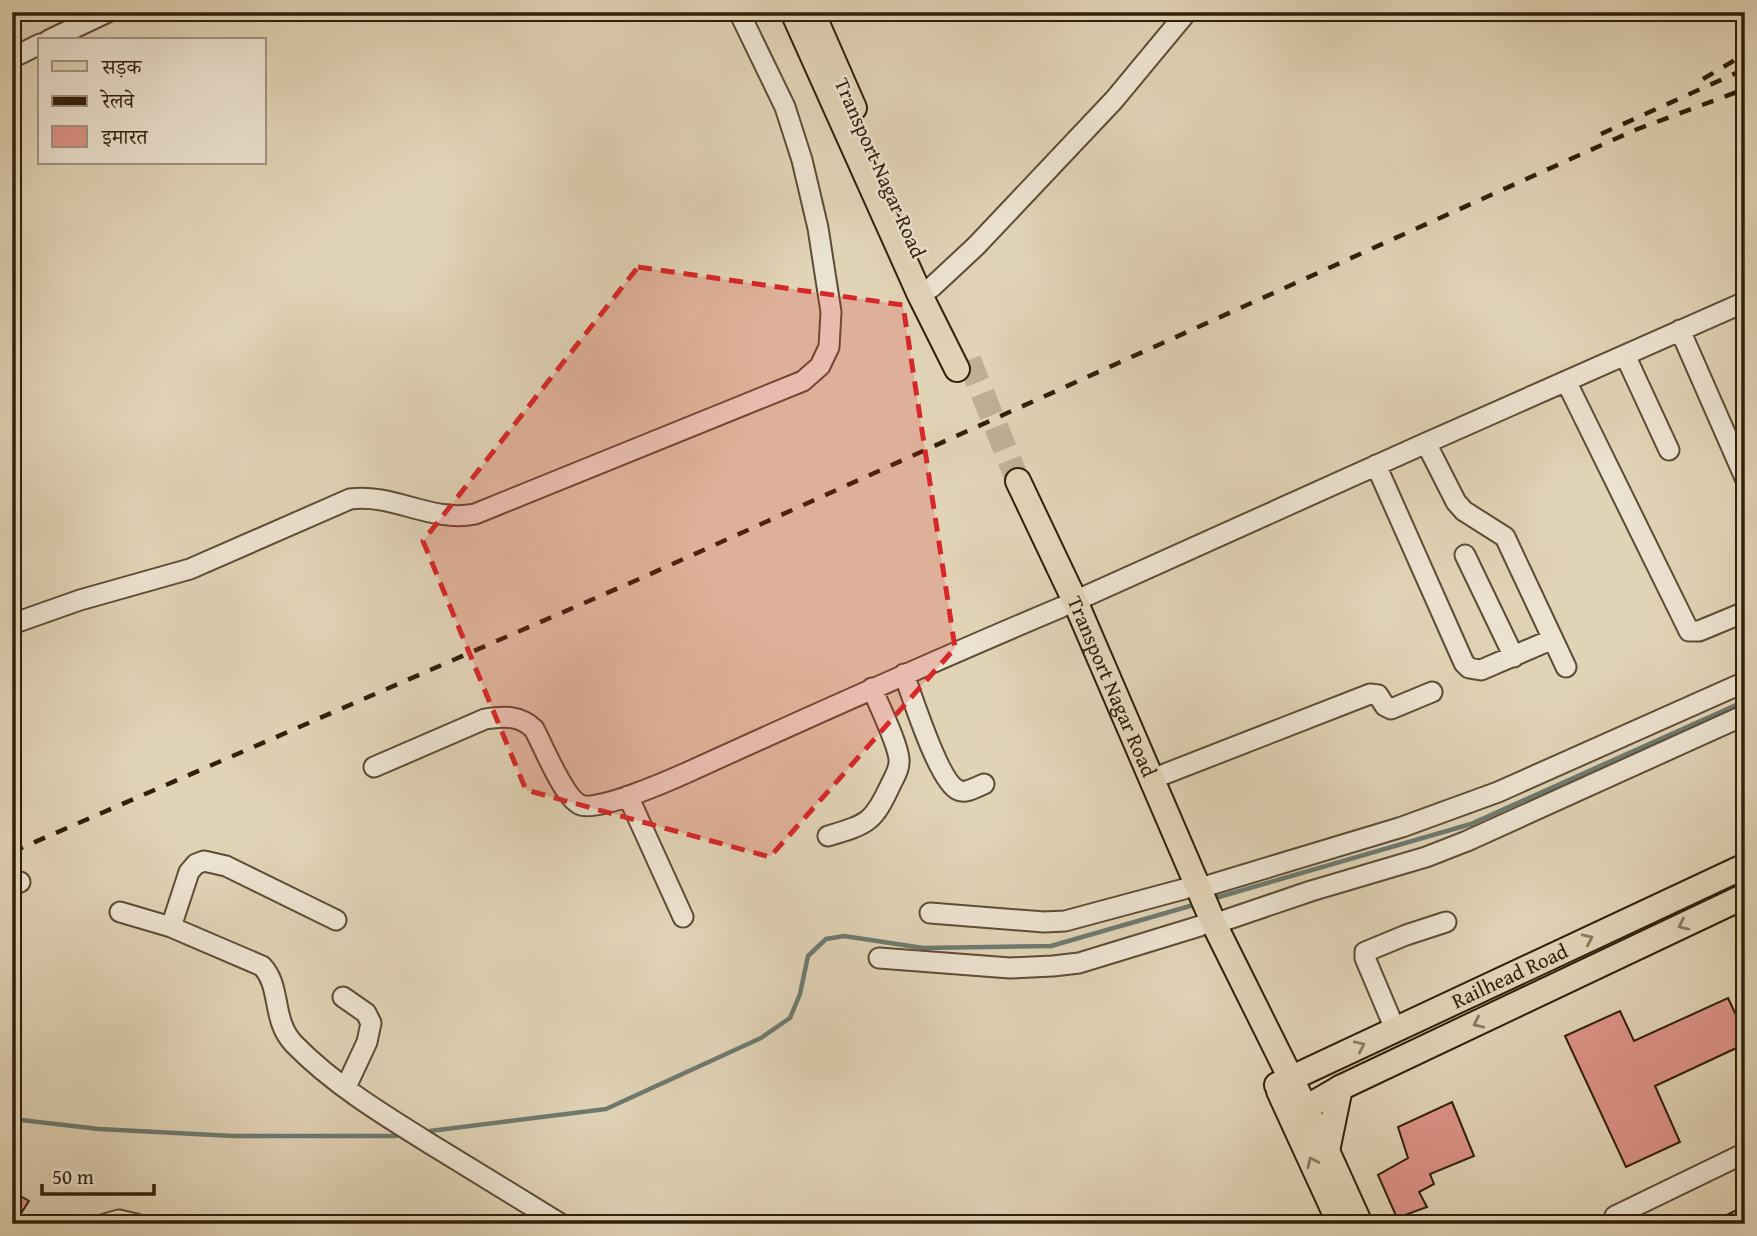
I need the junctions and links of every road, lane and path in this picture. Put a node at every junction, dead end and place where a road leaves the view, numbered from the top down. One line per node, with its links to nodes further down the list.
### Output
1 (107, 12): 6 (street)
2 (739, 12): 23 (street)
3 (793, 12): 9 (main road, Transport Nagar Road)
4 (812, 12): 9 (main road, Transport Nagar Road)
5 (1187, 12): 9 (street)
6 (53, 38)
7 (38, 45): 8 (street)
8 (12, 58)
9 (926, 291): 13 (main road, Transport Nagar Road)
10 (1745, 302): 11 (street)
11 (1680, 330): 12 (street); 18 (street)
12 (1626, 355): 14 (street); 16 (street)
13 (963, 365)
14 (1566, 381): 15 (street); 22 (street)
15 (1426, 443): 17 (street); 24 (street)
16 (1669, 450)
17 (1376, 465): 21 (street); 25 (street)
18 (1745, 478)
19 (1013, 483): 21 (main road, Transport Nagar Road)
20 (1465, 555): 25 (street)
21 (1068, 604): 27 (street); 33 (main road, Transport Nagar Road); 38 (main road)
22 (1745, 612)
23 (12, 624)
24 (1553, 639): 25 (street); 26 (street)
25 (1514, 657)
26 (1566, 667)
27 (904, 674): 29 (street); 34 (street)
28 (1745, 682): 38 (street)
29 (872, 688): 35 (street); 36 (street)
30 (1432, 692): 33 (street)
31 (1745, 715): 44 (street)
32 (374, 767): 35 (street)
33 (1152, 779): 38 (main road, Transport Nagar Road)
34 (984, 784)
35 (628, 796): 42 (street)
36 (828, 836)
37 (1745, 866): 49 (main road, Railhead Road, one-way to 37)
38 (1193, 892): 41 (street); 44 (main road)
39 (1745, 896): 54 (main road, Railhead Road, one-way to 54)
40 (120, 912): 46 (street)
41 (930, 914)
42 (683, 917)
43 (336, 920): 46 (street)
44 (1206, 922): 47 (street); 50 (main road); 52 (main road)
45 (1446, 922): 49 (street)
46 (171, 927): 53 (street)
47 (879, 958)
48 (343, 997): 53 (street)
49 (1395, 1029): 51 (main road, Railhead Road, one-way to 49)
50 (1277, 1051): 51 (main road); 52 (main road)
51 (1324, 1063): 52 (main road, Railhead Road)
52 (1283, 1082): 55 (main road)
53 (346, 1087): 61 (street)
54 (1340, 1088): 55 (main road, Railhead Road); 56 (main road)
55 (1298, 1112): 56 (main road); 62 (main road, one-way to 55)
56 (1327, 1151): 63 (main road)
57 (1745, 1153): 58 (street)
58 (1611, 1221)
59 (105, 1224): 60 (street)
60 (136, 1224)
61 (561, 1224)
62 (1340, 1224)
63 (1360, 1224)

